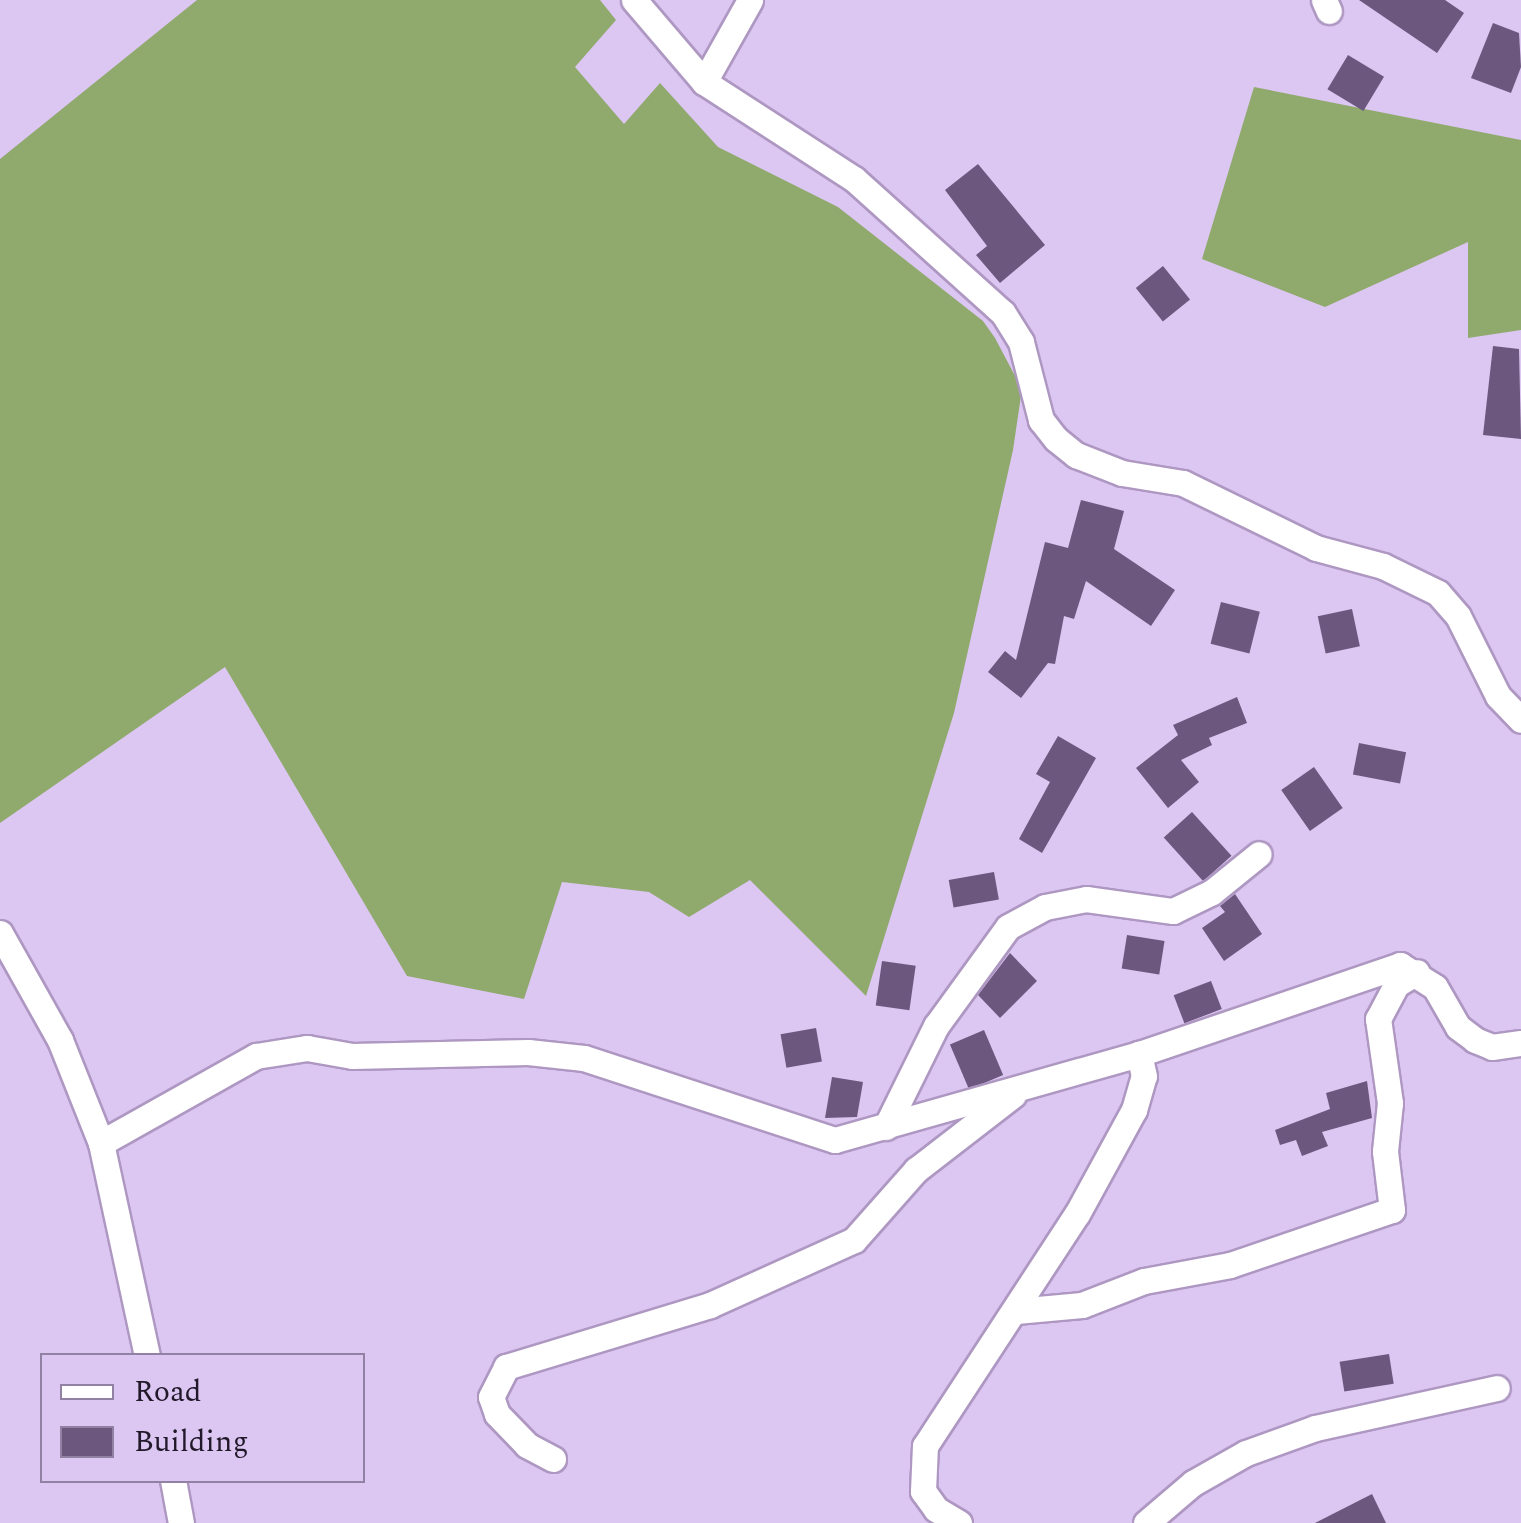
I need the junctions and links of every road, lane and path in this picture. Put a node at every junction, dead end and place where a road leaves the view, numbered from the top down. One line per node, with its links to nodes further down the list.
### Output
1 (634, 0): 3 (street)
2 (750, 0): 3 (street)
3 (704, 82): 4 (street)
4 (1521, 720)
5 (1259, 854): 11 (street)
6 (0, 933): 12 (street)
7 (1417, 972): 8 (street); 9 (street); 13 (street)
8 (1521, 1043)
9 (1139, 1054): 10 (street); 13 (street)
10 (1024, 1086): 11 (street); 16 (street)
11 (886, 1127): 12 (street)
12 (101, 1143): 14 (street)
13 (1016, 1311): 19 (street)
14 (146, 1353)
15 (1497, 1388): 20 (street)
16 (553, 1459)
17 (173, 1483): 18 (street)
18 (182, 1523)
19 (960, 1523)
20 (1146, 1523)

